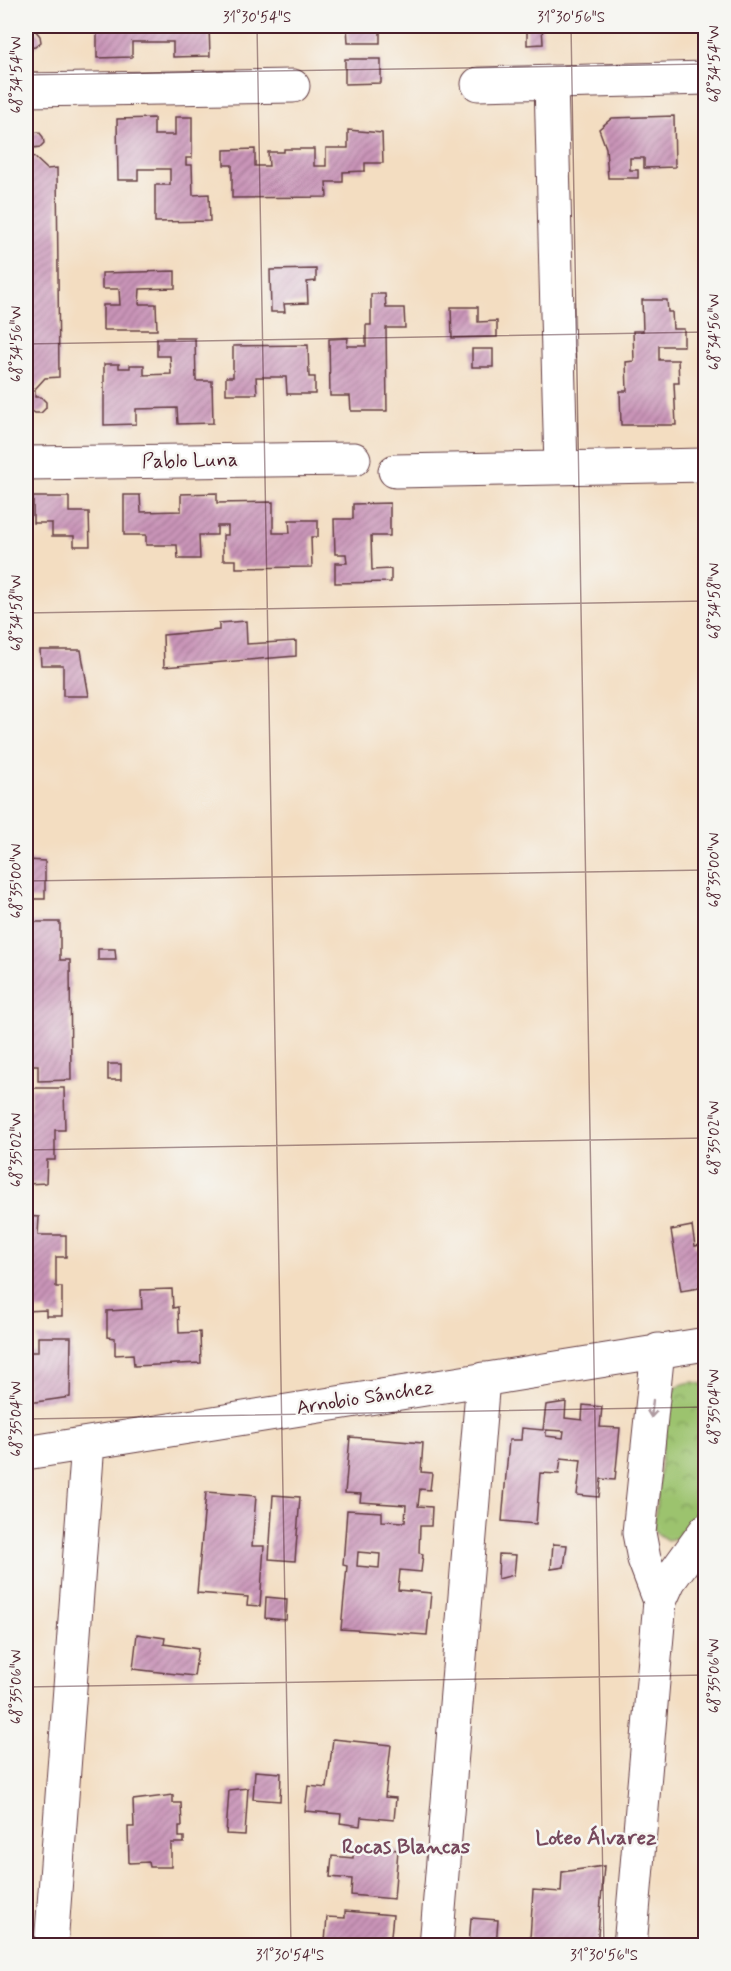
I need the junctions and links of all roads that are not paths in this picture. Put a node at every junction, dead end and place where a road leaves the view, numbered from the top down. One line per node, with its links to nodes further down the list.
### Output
1 (705, 78): 2 (street)
2 (551, 82): 3 (street); 9 (street)
3 (478, 84)
4 (293, 86): 5 (street)
5 (26, 90)
6 (354, 459): 7 (street, Pablo Luna)
7 (26, 463)
8 (705, 465): 9 (street)
9 (561, 468): 10 (street)
10 (395, 471)
11 (705, 1344): 12 (street, Arnobio Sánchez)
12 (658, 1350): 13 (street, Arnobio Sánchez); 17 (street, one-way to 17)
13 (483, 1378): 14 (street, Arnobio Sánchez); 20 (street)
14 (88, 1443): 15 (street, Arnobio Sánchez); 19 (street)
15 (26, 1453)
16 (697, 1541): 17 (street); 18 (street)
17 (641, 1547): 18 (street)
18 (660, 1601): 21 (street)
19 (51, 1946)
20 (436, 1946)
21 (630, 1946)

